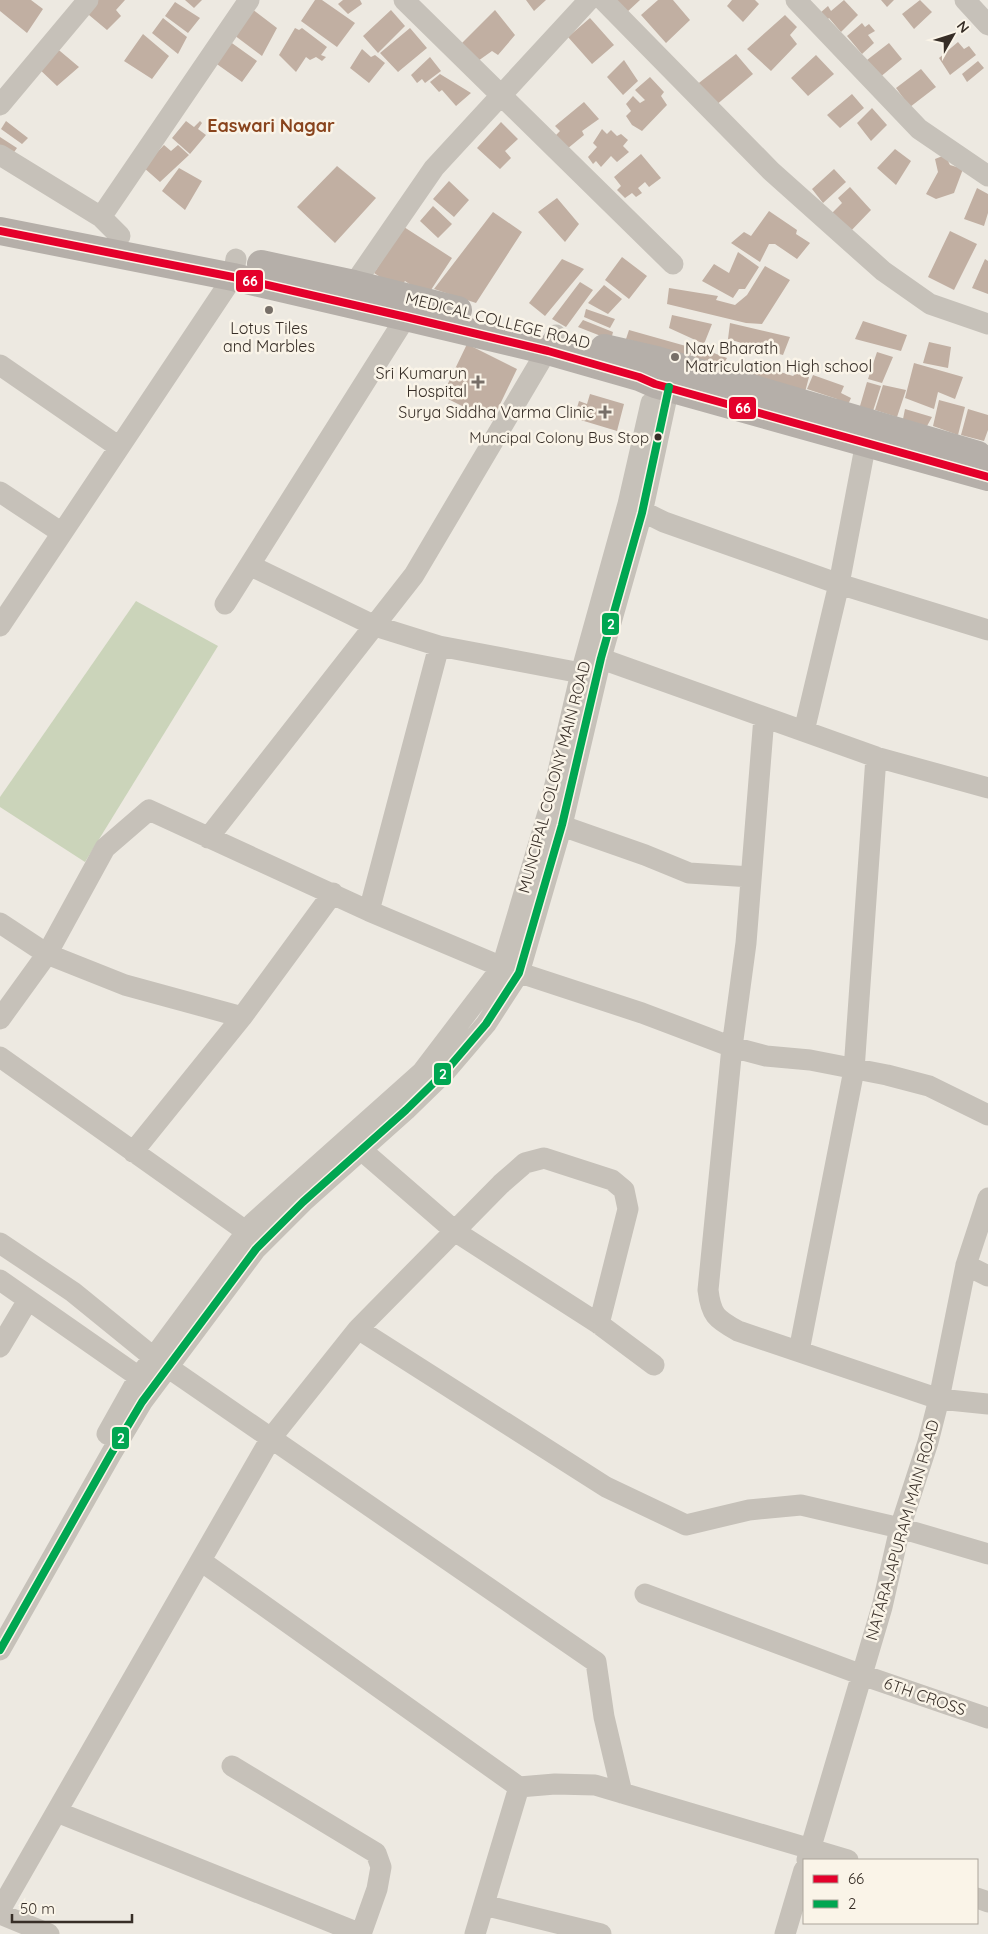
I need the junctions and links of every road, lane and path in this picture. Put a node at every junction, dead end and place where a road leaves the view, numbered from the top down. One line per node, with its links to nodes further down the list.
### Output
1 (88, 0): 10 (street)
2 (249, 0): 14 (street)
3 (404, 0): 9 (street)
4 (590, 0): 9 (street)
5 (603, 0): 21 (street)
6 (796, 0): 12 (street)
7 (965, 0): 8 (street)
8 (988, 25)
9 (502, 93): 17 (street); 19 (street)
10 (0, 105)
11 (0, 155): 14 (street)
12 (987, 174)
13 (0, 212): 16 (main road, MEDICAL COLLEGE ROAD)
14 (101, 217): 16 (street)
15 (0, 231): 18 (main road, MEDICAL COLLEGE ROAD)
16 (120, 236): 18 (main road, MEDICAL COLLEGE ROAD)
17 (673, 264)
18 (234, 268): 19 (main road, MEDICAL COLLEGE ROAD); 20 (main road, MEDICAL COLLEGE ROAD); 26 (street)
19 (354, 284): 20 (main road, MEDICAL COLLEGE ROAD)
20 (410, 308): 22 (main road, MEDICAL COLLEGE ROAD); 32 (street)
21 (988, 324)
22 (552, 343): 24 (main road, MEDICAL COLLEGE ROAD); 36 (street)
23 (0, 365): 26 (street)
24 (660, 377): 25 (main road, MEDICAL COLLEGE ROAD); 27 (main road, MEDICAL COLLEGE ROAD); 30 (street, MUNCIPAL COLONY MAIN ROAD)
25 (866, 442): 28 (main road, MEDICAL COLLEGE ROAD); 33 (street)
26 (119, 447): 31 (street)
27 (988, 457)
28 (988, 477)
29 (0, 492): 31 (street)
30 (635, 508): 33 (street); 39 (street, MUNCIPAL COLONY MAIN ROAD)
31 (62, 532): 35 (street)
32 (251, 566): 34 (street); 36 (street)
33 (839, 584): 37 (street); 41 (street)
34 (225, 604)
35 (1, 620)
36 (376, 626): 38 (street); 45 (street)
37 (988, 630)
38 (439, 646): 39 (street); 48 (street)
39 (589, 662): 40 (street); 44 (street, MUNCIPAL COLONY MAIN ROAD)
40 (764, 717): 41 (street); 46 (street)
41 (804, 731): 42 (street)
42 (876, 758): 43 (street); 56 (street)
43 (988, 788)
44 (554, 823): 46 (street); 51 (street, MUNCIPAL COLONY MAIN ROAD)
45 (208, 838): 47 (street); 50 (street)
46 (751, 877): 54 (street)
47 (333, 893): 48 (street); 52 (street)
48 (369, 911): 51 (street)
49 (0, 923): 50 (street)
50 (47, 954): 52 (street); 53 (street)
51 (511, 970): 54 (street); 58 (street, MUNCIPAL COLONY MAIN ROAD)
52 (242, 1017): 59 (street)
53 (0, 1020)
54 (732, 1047): 56 (street); 71 (street)
55 (0, 1057): 59 (street)
56 (854, 1070): 57 (street); 71 (street)
57 (988, 1116)
58 (355, 1144): 61 (street, MUNCIPAL COLONY MAIN ROAD); 62 (street); 72 (street)
59 (133, 1152): 61 (street)
60 (988, 1198): 64 (street, NATARAJAPURAM MAIN ROAD)
61 (246, 1232): 72 (street, MUNCIPAL COLONY MAIN ROAD)
62 (456, 1232): 68 (street); 68 (street); 69 (street)
63 (0, 1243): 72 (street)
64 (966, 1265): 65 (street); 75 (street, NATARAJAPURAM MAIN ROAD)
65 (988, 1276)
66 (0, 1280): 67 (street)
67 (28, 1300): 70 (street); 74 (street)
68 (599, 1324): 73 (street)
69 (358, 1329): 77 (street); 78 (street)
70 (0, 1347)
71 (798, 1351): 75 (street)
72 (161, 1362): 74 (street, MUNCIPAL COLONY MAIN ROAD); 77 (street); 83 (street)
73 (654, 1365)
74 (139, 1377): 82 (street, MUNCIPAL COLONY MAIN ROAD)
75 (939, 1399): 76 (street); 78 (street, NATARAJAPURAM MAIN ROAD)
76 (988, 1404)
77 (271, 1438): 80 (street); 88 (street)
78 (900, 1528): 79 (street); 84 (street, NATARAJAPURAM MAIN ROAD)
79 (988, 1554)
80 (201, 1561): 87 (street); 89 (street)
81 (645, 1594): 84 (street, 6TH CROSS)
82 (0, 1624)
83 (0, 1650)
84 (861, 1675): 85 (street, 6TH CROSS); 90 (street, NATARAJAPURAM MAIN ROAD)
85 (988, 1718)
86 (232, 1766): 96 (street)
87 (519, 1787): 88 (street); 93 (street)
88 (622, 1793): 90 (street)
89 (57, 1812): 94 (street); 96 (street)
90 (809, 1854): 91 (street)
91 (842, 1859)
92 (803, 1874): 99 (street)
93 (484, 1905): 97 (street); 98 (street)
94 (0, 1912): 95 (street)
95 (50, 1934)
96 (361, 1934)
97 (475, 1934)
98 (601, 1934)
99 (786, 1934)

